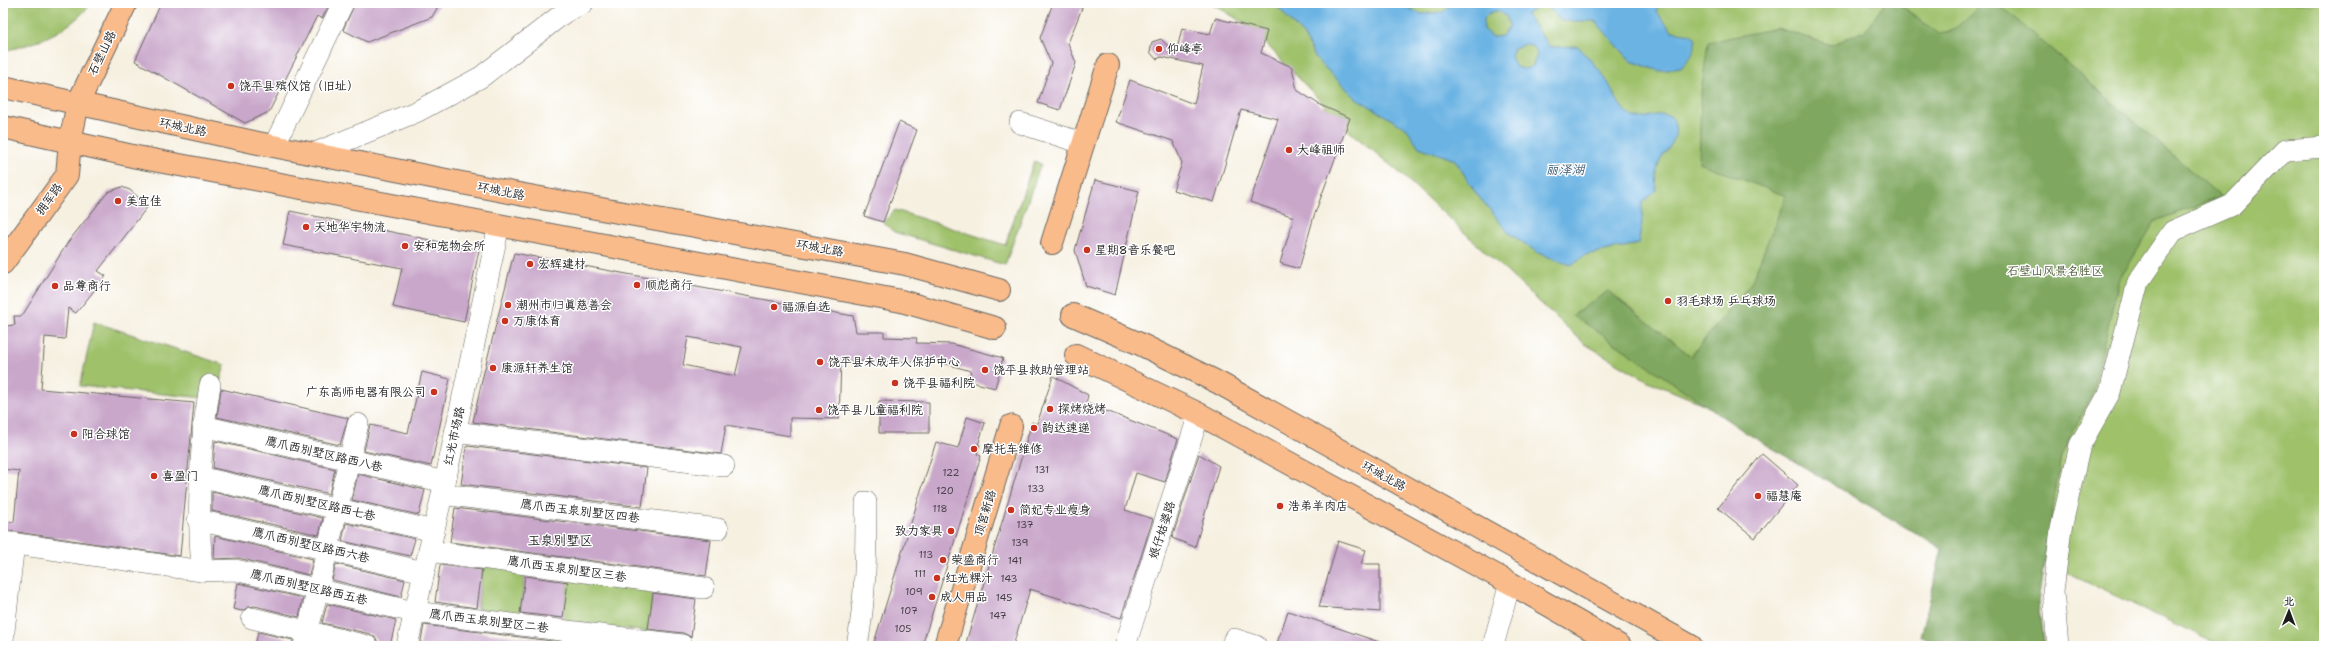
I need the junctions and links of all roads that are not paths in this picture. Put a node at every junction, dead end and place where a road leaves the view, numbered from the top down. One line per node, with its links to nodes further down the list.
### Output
1 (126, 3): 6 (main road, 石壁山路)
2 (343, 3): 11 (street)
3 (583, 3): 13 (street)
4 (1108, 65): 10 (main road)
5 (3, 87): 6 (main road, 环城北路)
6 (78, 103): 9 (main road, 拥军路); 11 (main road, 环城北路)
7 (1020, 123): 10 (street)
8 (3, 127): 9 (main road)
9 (70, 142): 14 (main road); 16 (main road, 拥军路)
10 (1082, 143): 15 (main road)
11 (274, 146): 13 (main road, 环城北路)
12 (2324, 147): 59 (street)
13 (313, 154): 17 (main road, 环城北路)
14 (499, 225): 19 (main road); 26 (street, 红光市场路)
15 (1052, 243)
16 (3, 263)
17 (999, 290)
18 (1073, 315): 58 (main road, 环城北路)
19 (995, 328)
20 (1076, 355): 22 (main road)
21 (210, 385): 24 (street)
22 (1199, 414): 41 (main road); 54 (street, 娘仔姑婆路)
23 (358, 424): 27 (street)
24 (203, 426): 27 (street, 鹰爪西别墅区路西八巷); 29 (street)
25 (1011, 426): 53 (main road, 顶宫新路)
26 (455, 432): 28 (street); 30 (street, 红光市场路)
27 (349, 460): 30 (street, 鹰爪西别墅区路西八巷); 32 (street)
28 (724, 466)
29 (199, 477): 32 (street, 鹰爪西别墅区路西七巷); 33 (street)
30 (444, 488): 34 (street, 鹰爪西玉泉别墅区四巷); 35 (street, 红光市场路)
31 (866, 502): 52 (street)
32 (338, 507): 35 (street, 鹰爪西别墅区路西七巷); 37 (street)
33 (198, 520): 37 (street, 鹰爪西别墅区路西六巷); 39 (street)
34 (718, 529)
35 (434, 531): 38 (street, 红光市场路)
36 (8, 542): 39 (street, 鹰爪西别墅区路西五巷); 47 (street)
37 (328, 548): 40 (street, 鹰爪西别墅区路西六巷); 43 (street)
38 (430, 551): 40 (street, 红光市场路); 42 (street, 鹰爪西玉泉别墅区三巷)
39 (202, 571): 43 (street, 鹰爪西别墅区路西五巷)
40 (424, 572): 44 (street, 红光市场路)
41 (1510, 583): 56 (street); 57 (main road)
42 (704, 588)
43 (318, 590): 44 (street, 鹰爪西别墅区路西五巷); 46 (street)
44 (414, 612): 49 (street, 鹰爪西玉泉别墅区二巷); 51 (street, 红光市场路)
45 (252, 618): 46 (street)
46 (306, 639): 50 (street)
47 (3, 640)
48 (1233, 642): 55 (street)
49 (682, 645)
50 (367, 646)
51 (407, 646)
52 (857, 646)
53 (945, 646)
54 (1125, 646)
55 (1256, 646)
56 (1493, 646)
57 (1620, 646)
58 (1691, 646)
59 (2058, 646)

